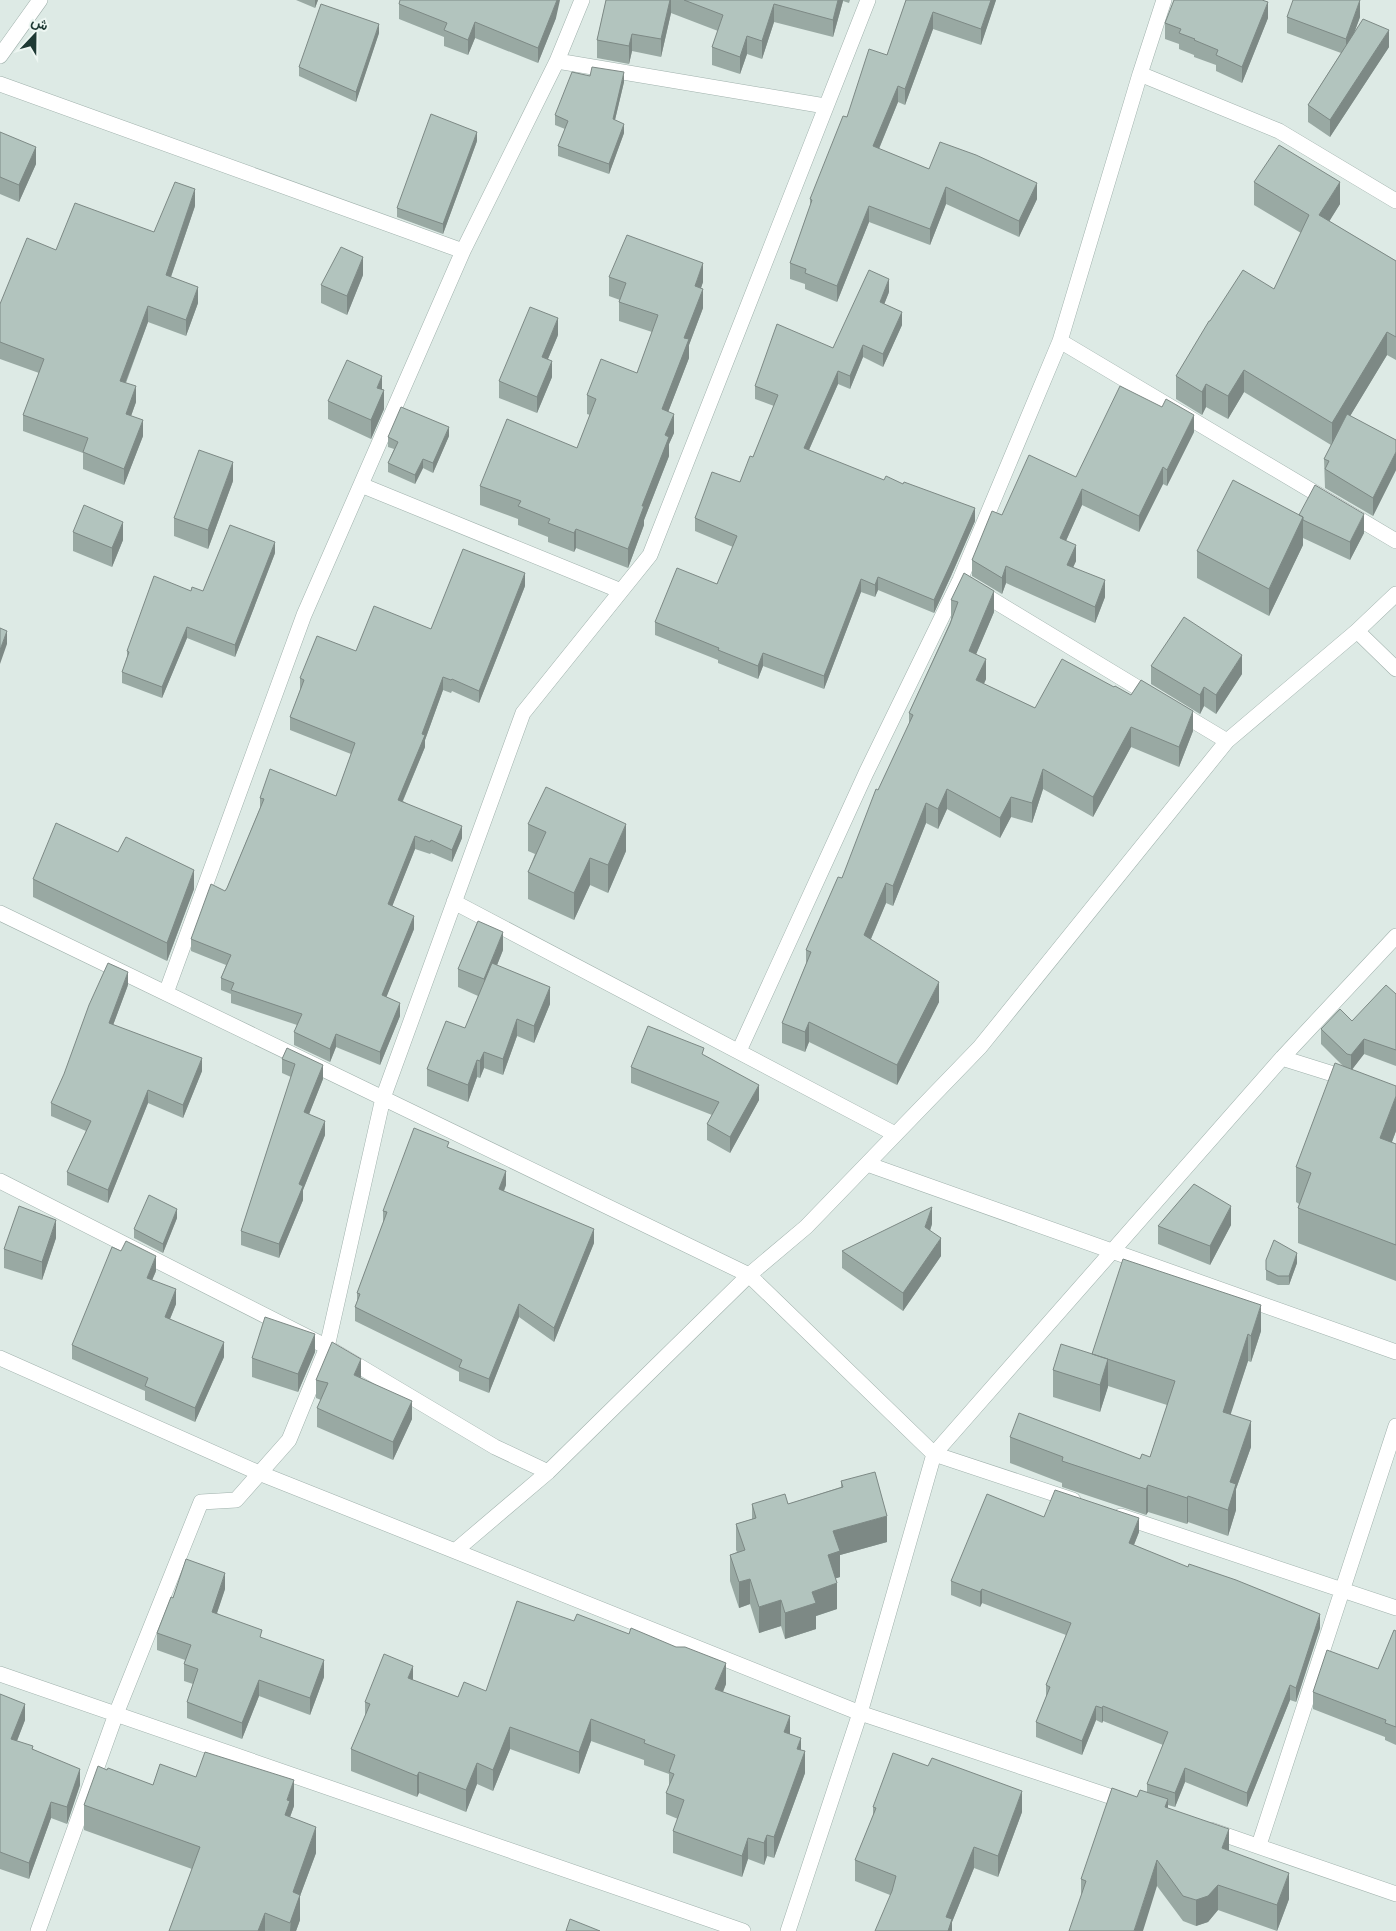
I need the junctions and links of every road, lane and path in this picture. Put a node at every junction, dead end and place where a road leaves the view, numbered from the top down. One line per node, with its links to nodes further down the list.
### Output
1 (40, 0): 5 (street)
2 (582, 0): 6 (street)
3 (868, 0): 9 (street)
4 (1164, 0): 7 (street)
5 (0, 56)
6 (557, 61): 9 (street); 11 (street)
7 (1140, 74): 10 (street); 12 (street)
8 (0, 84): 11 (street)
9 (825, 106): 16 (street)
10 (1396, 201)
11 (463, 251): 13 (street)
12 (1060, 341): 14 (street); 15 (street)
13 (361, 485): 16 (street); 24 (street)
14 (1396, 541)
15 (960, 580): 20 (street); 25 (street)
16 (621, 591): 21 (street)
17 (1396, 594): 18 (street)
18 (1357, 631): 19 (street); 20 (street)
19 (1396, 669)
20 (1226, 742): 29 (street)
21 (454, 902): 25 (street); 28 (street)
22 (0, 913): 24 (street)
23 (1396, 936): 26 (street)
24 (166, 993): 28 (street)
25 (739, 1051): 29 (street)
26 (1282, 1058): 27 (street); 32 (street)
27 (1358, 1082)
28 (383, 1098): 33 (street); 34 (street)
29 (895, 1134): 30 (street)
30 (867, 1164): 32 (street); 33 (street)
31 (0, 1181): 34 (street)
32 (1112, 1251): 35 (street); 38 (street)
33 (750, 1275): 38 (street); 39 (street)
34 (327, 1347): 39 (street); 40 (street)
35 (1396, 1352)
36 (0, 1358): 40 (street)
37 (1396, 1426): 44 (street)
38 (934, 1454): 41 (street); 47 (street)
39 (548, 1472): 43 (street)
40 (259, 1474): 43 (street); 48 (street)
41 (1082, 1503)
42 (1110, 1512): 44 (street)
43 (455, 1551): 47 (street)
44 (1342, 1590): 45 (street); 51 (street)
45 (1396, 1608)
46 (0, 1674): 48 (street)
47 (860, 1713): 49 (street); 55 (street)
48 (116, 1714): 53 (street); 54 (street)
49 (1138, 1806)
50 (1194, 1824): 51 (street)
51 (1259, 1845): 52 (street)
52 (1396, 1894)
53 (38, 1931)
54 (743, 1931)
55 (788, 1931)

